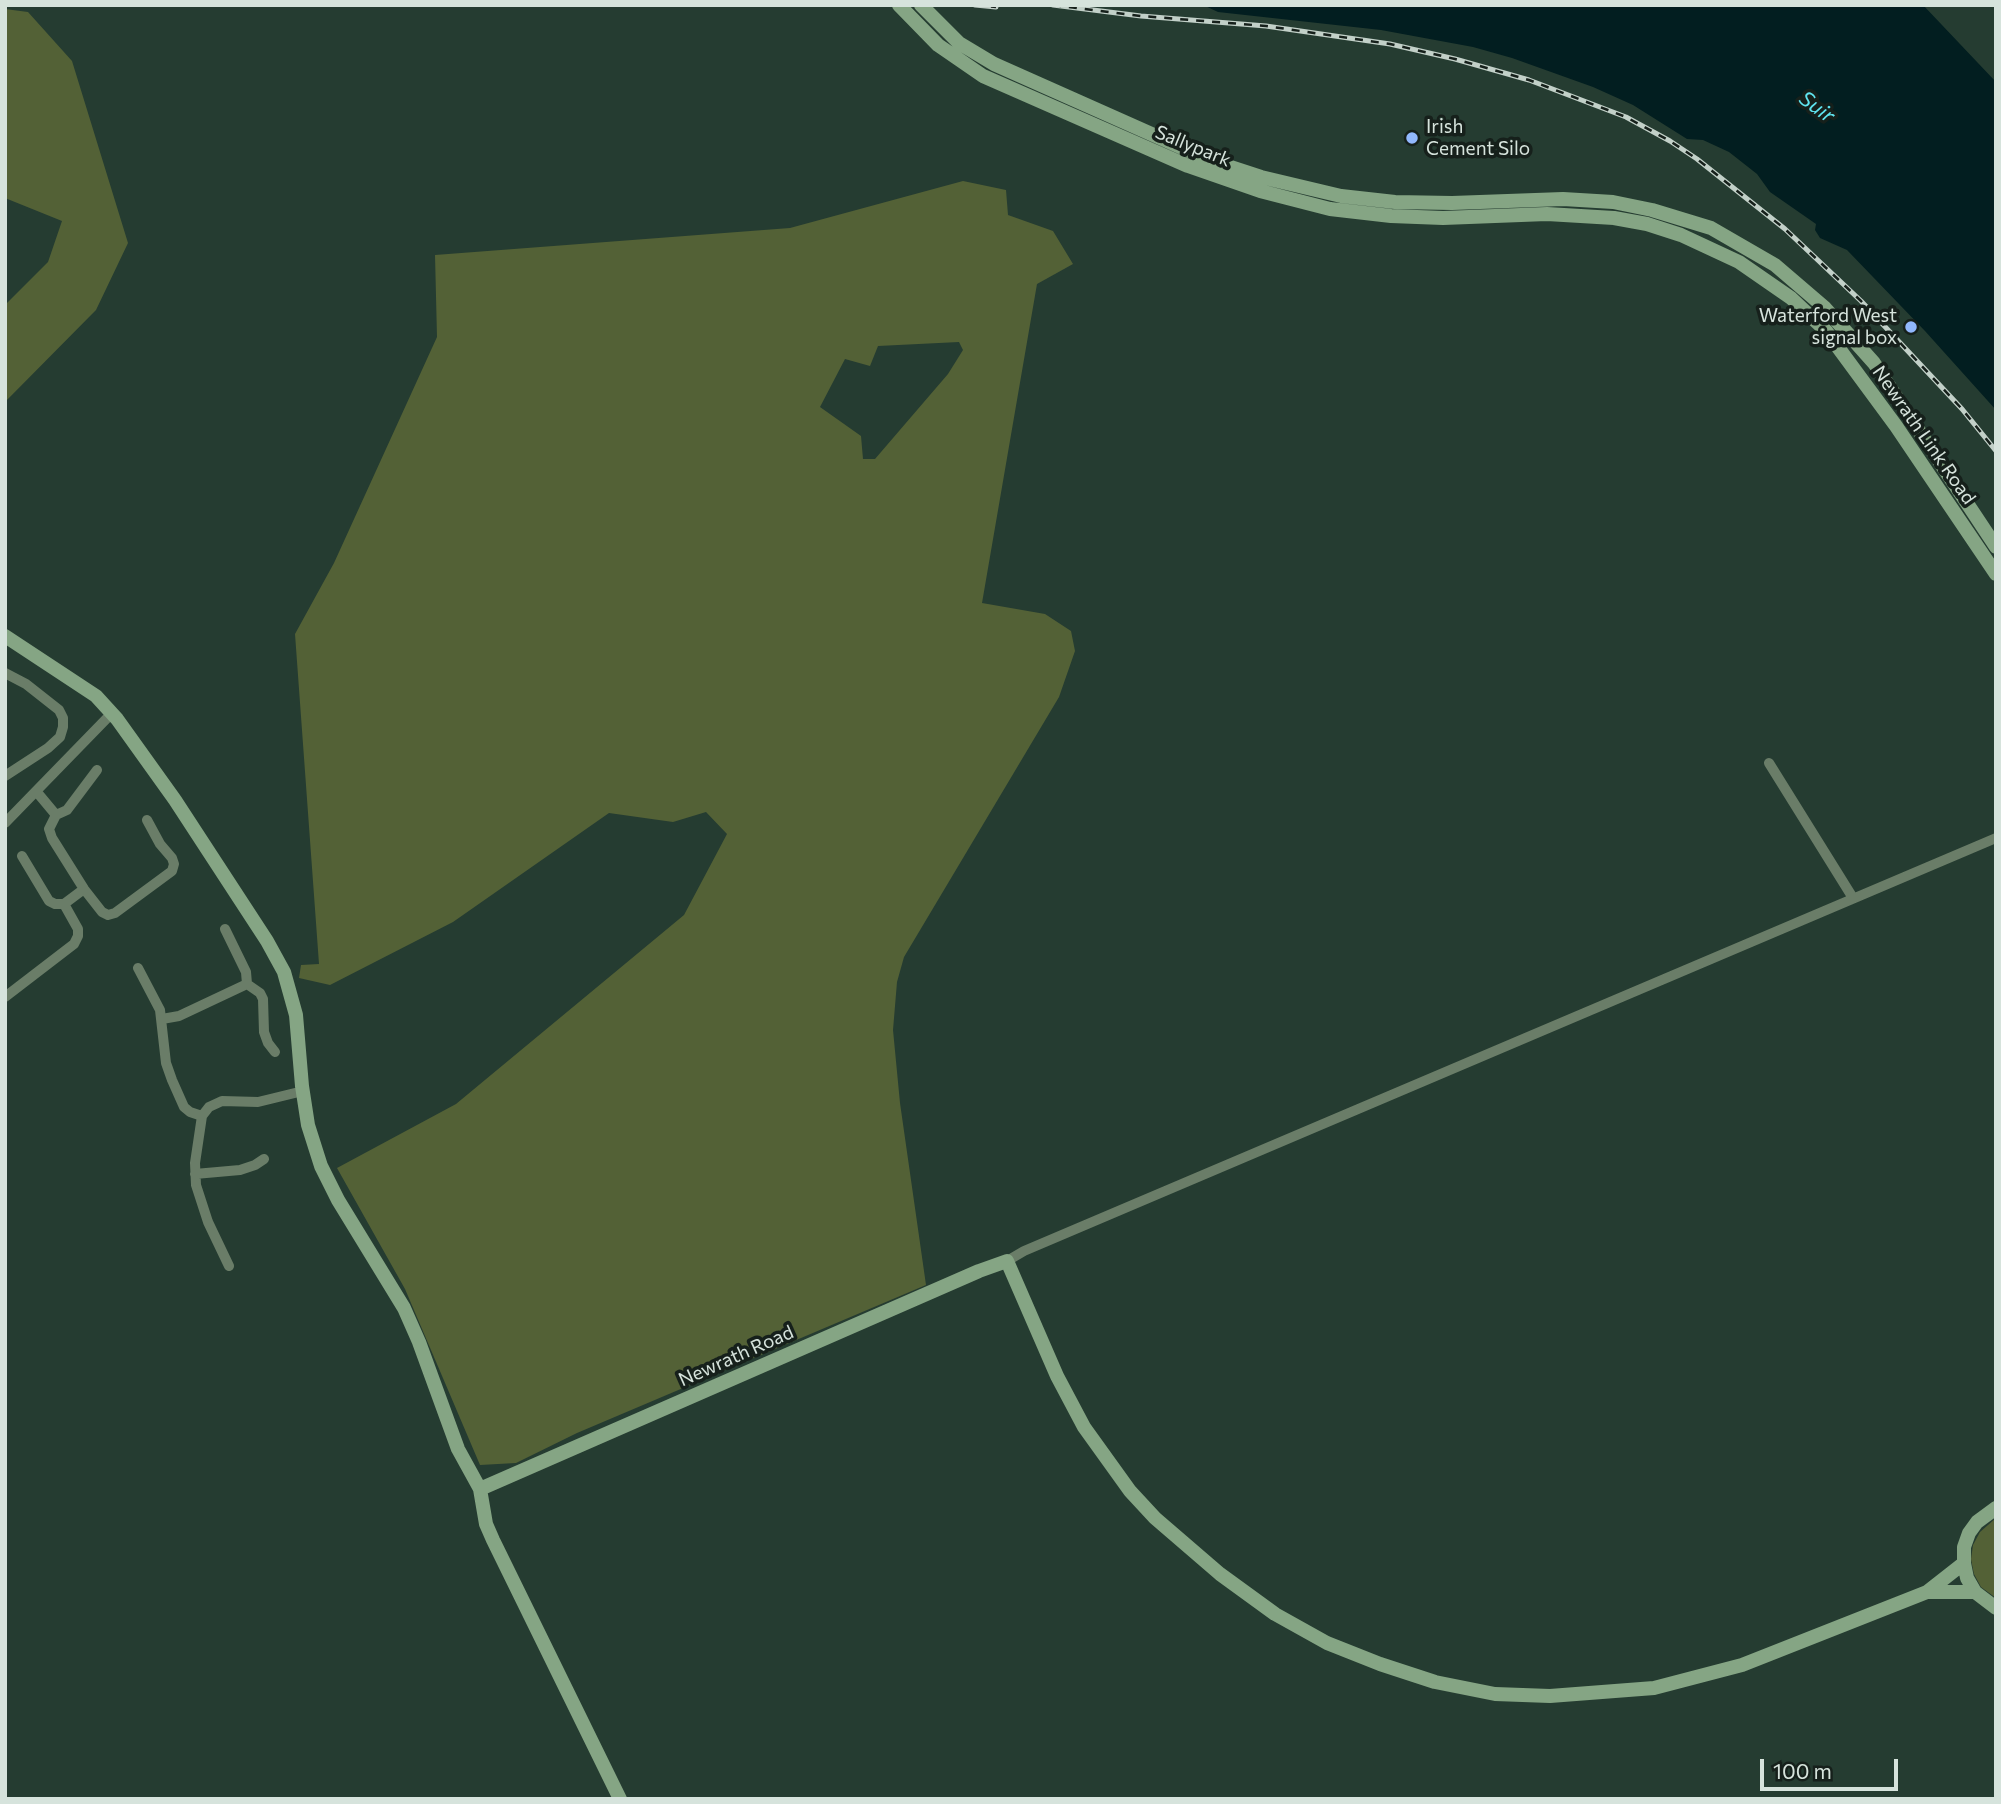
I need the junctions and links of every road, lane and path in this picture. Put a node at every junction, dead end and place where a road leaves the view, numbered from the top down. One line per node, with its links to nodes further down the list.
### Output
1 (903, 9): 3 (street, Sallypark)
2 (925, 9): 3 (street, Sallypark)
3 (1511, 208): 4 (street, Newrath Link Road); 5 (street, Newrath Link Road)
4 (1996, 547)
5 (1996, 574)
6 (5, 636): 8 (street)
7 (5, 673): 11 (street)
8 (112, 713): 12 (street); 27 (street)
9 (1769, 764): 19 (street)
10 (97, 770): 13 (street)
11 (5, 776)
12 (36, 791): 13 (street); 14 (street)
13 (55, 815): 18 (street)
14 (8, 816)
15 (147, 820): 18 (street)
16 (1996, 838): 19 (street)
17 (22, 856): 20 (street)
18 (84, 889): 20 (street)
19 (1853, 898): 31 (street)
20 (64, 904): 24 (street)
21 (225, 929): 23 (street)
22 (138, 968): 25 (street)
23 (247, 984): 25 (street); 26 (street)
24 (5, 997)
25 (162, 1019): 28 (street)
26 (275, 1052)
27 (303, 1091): 28 (street); 33 (street)
28 (202, 1116): 30 (street)
29 (264, 1159): 30 (street)
30 (195, 1174): 32 (street)
31 (1007, 1261): 33 (street, Newrath Road); 36 (street)
32 (229, 1266)
33 (481, 1489): 39 (street)
34 (1993, 1506): 35 (street)
35 (1964, 1563): 36 (street); 37 (street)
36 (1927, 1592): 37 (street)
37 (1975, 1592): 38 (street)
38 (1996, 1608)
39 (620, 1799)

